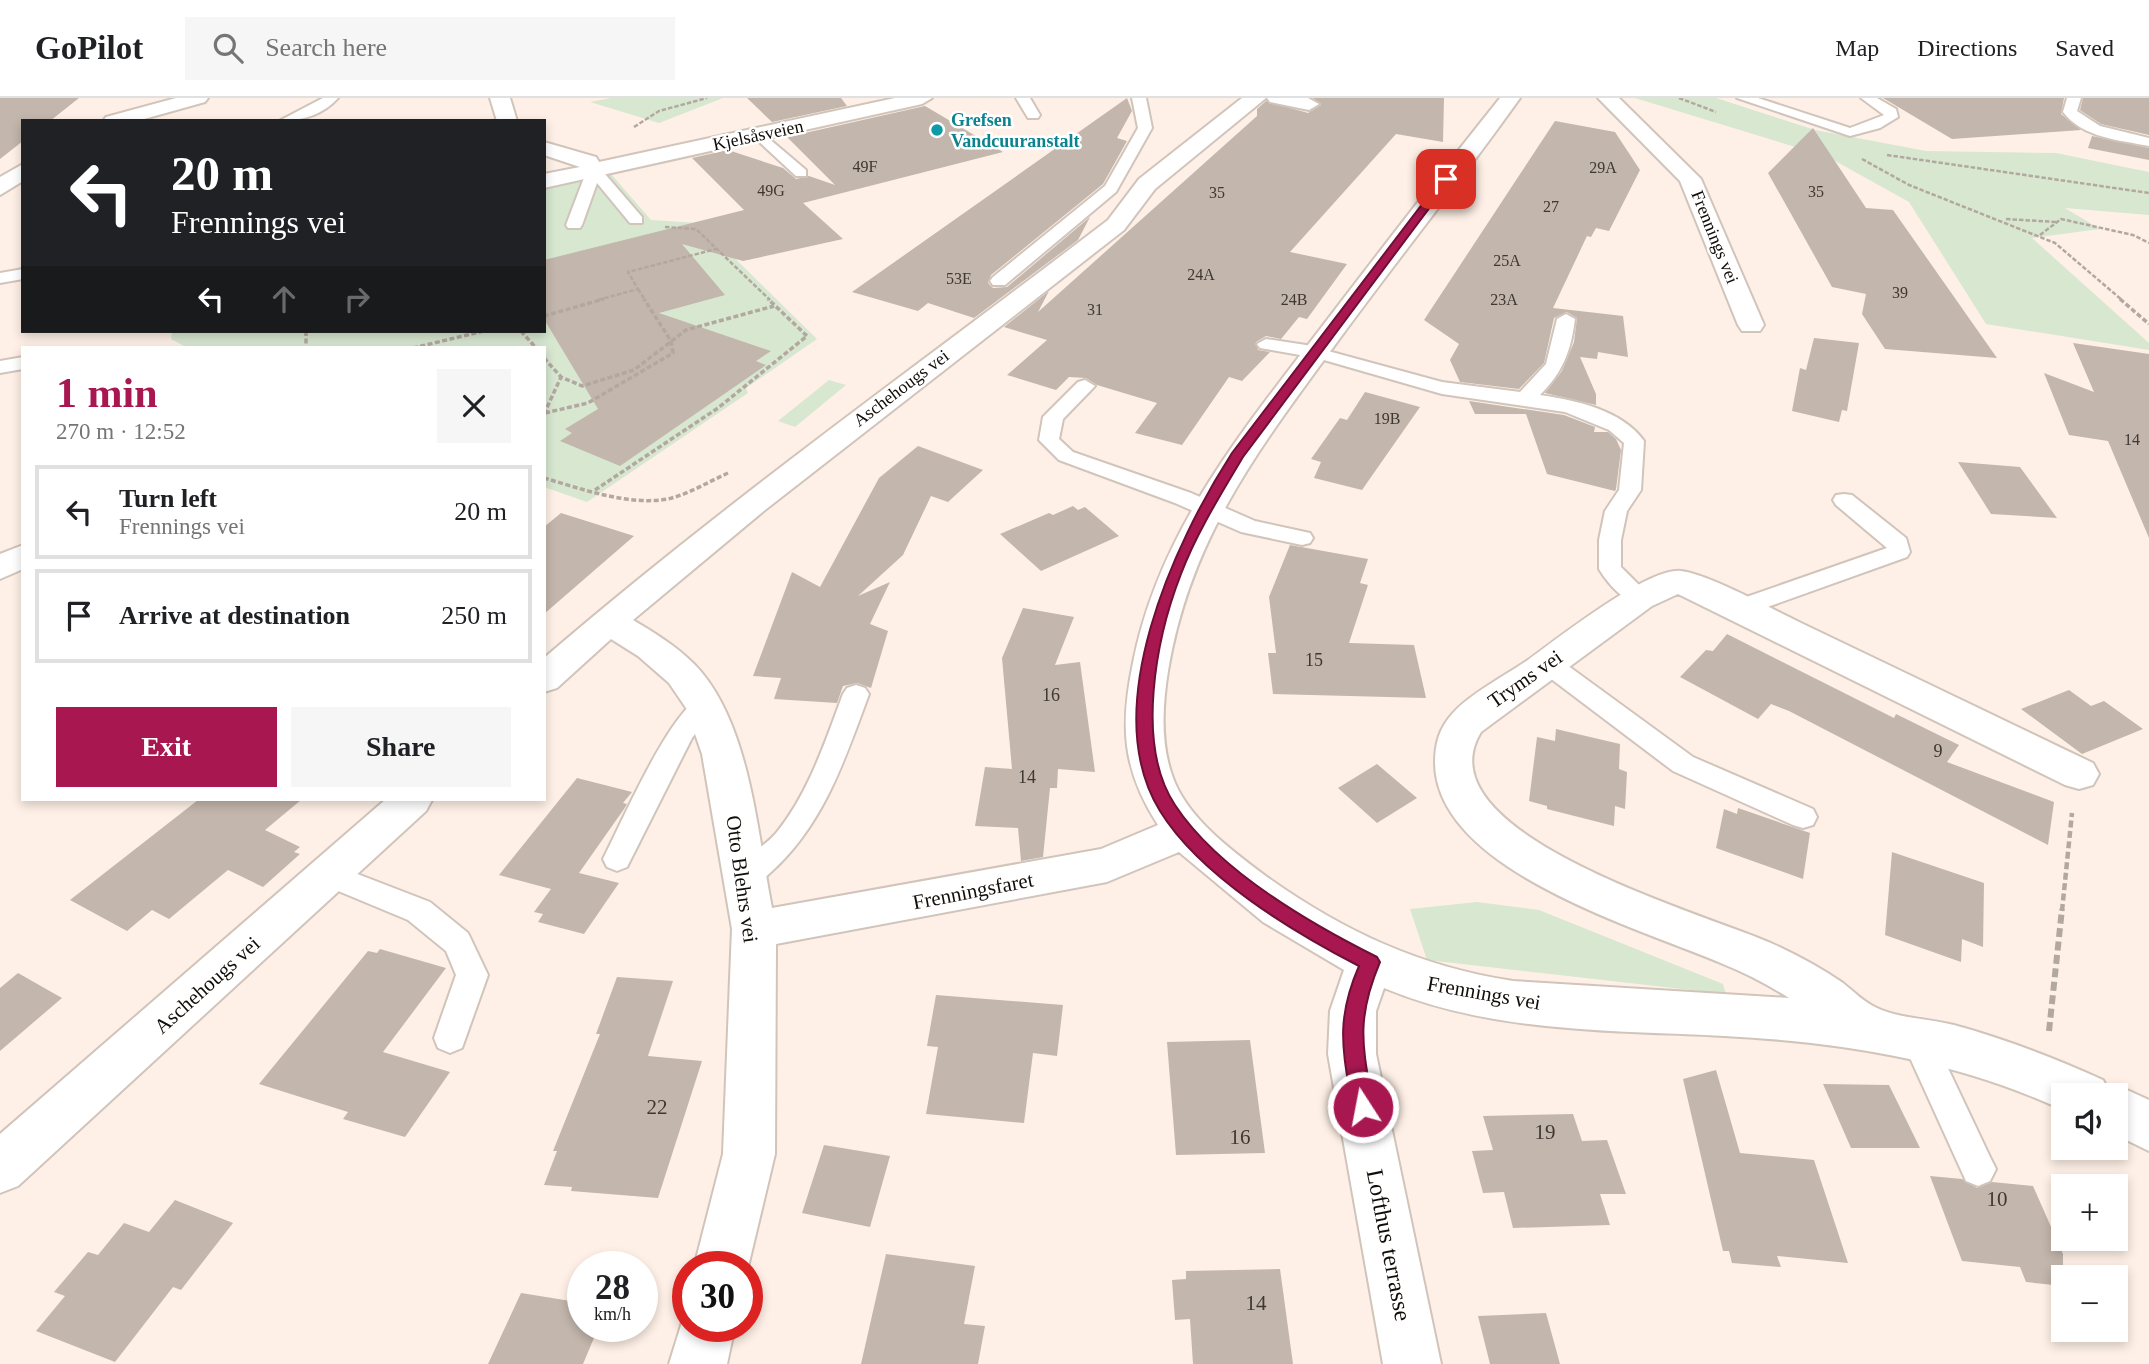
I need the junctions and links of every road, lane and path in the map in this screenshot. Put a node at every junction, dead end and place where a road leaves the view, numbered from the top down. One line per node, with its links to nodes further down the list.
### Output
1 (198, 98): 18 (street)
2 (331, 98): 19 (lane)
3 (500, 98): 20 (street)
4 (922, 98): 21 (street, Kjelsåsveien)
5 (1023, 98): 17 (lane)
6 (1139, 98): 41 (lane)
7 (1256, 98): 61 (street, Aschehougs vei)
8 (1276, 98): 15 (street)
9 (1510, 98): 52 (street, Frennings vei)
10 (1608, 98): 47 (street, Frennings vei)
11 (1679, 98): 16 (path)
12 (1744, 98): 13 (lane)
13 (1868, 98)
14 (2074, 98): 22 (lane)
15 (1309, 104)
16 (1718, 113)
17 (1032, 115)
18 (120, 119)
19 (291, 119)
20 (506, 119)
21 (760, 135): 26 (street, Kjelsåsveien); 28 (lane)
22 (2149, 142)
23 (546, 149): 26 (street)
24 (1855, 151): 32 (path)
25 (1882, 154): 31 (path)
26 (594, 170): 29 (street, Kjelsåsveien); 33 (lane); 35 (lane)
27 (21, 172): 30 (street)
28 (801, 173)
29 (546, 181)
30 (0, 188)
31 (2149, 193)
32 (1995, 218): 34 (path); 36 (path)
33 (636, 220): 38 (path)
34 (2057, 222): 36 (path); 37 (path)
35 (574, 225)
36 (2039, 235): 46 (path)
37 (2149, 243)
38 (716, 249): 42 (path); 43 (path)
39 (21, 274): 40 (lane)
40 (0, 278)
41 (999, 281)
42 (638, 289): 44 (path); 49 (path)
43 (775, 305): 49 (path); 63 (path)
44 (546, 315)
45 (1566, 319): 58 (lane)
46 (2149, 324)
47 (1751, 325)
48 (476, 333): 51 (path)
49 (671, 341): 56 (path); 60 (path)
50 (1266, 344): 52 (lane)
51 (421, 346)
52 (1316, 352): 58 (lane); 65 (street, Frennings vei)
53 (546, 360): 56 (path)
54 (21, 363): 55 (lane)
55 (0, 367)
56 (561, 377): 59 (path)
57 (1085, 386): 65 (lane)
58 (1525, 398): 69 (lane)
59 (546, 412)
60 (546, 414)
61 (804, 461): 63 (path); 71 (street, Aschehougs vei)
62 (546, 478): 63 (path)
63 (596, 489)
64 (1844, 500): 70 (lane)
65 (1206, 509): 66 (lane); 79 (street, Frennings vei)
66 (1302, 538)
67 (21, 556): 68 (street)
68 (0, 568)
69 (1640, 598): 70 (street, Tryms vei); 72 (street, Tryms vei)
70 (1740, 608): 76 (street, Tryms vei)
71 (608, 621): 73 (street, Aschehougs vei); 75 (street, Otto Blehrs vei)
72 (1547, 663): 78 (lane); 85 (street, Tryms vei)
73 (546, 677)
74 (856, 694): 82 (lane)
75 (704, 705): 80 (lane); 82 (street, Otto Blehrs vei)
76 (2079, 774): 88 (path)
77 (411, 801): 81 (street, Aschehougs vei)
78 (1802, 817)
79 (1185, 831): 83 (street, Frenningsfaret); 84 (street, Frennings vei)
80 (617, 859)
81 (329, 875): 86 (lane); 92 (street, Aschehougs vei)
82 (745, 878): 83 (street, Otto Blehrs vei)
83 (754, 929): 94 (street, Otto Blehrs vei)
84 (1370, 962): 85 (street, Frennings vei); 97 (street, Lofthus terrasse)
85 (1868, 1030): 87 (street, Frennings vei)
86 (450, 1038)
87 (1917, 1038): 89 (street, Frennings vei); 93 (lane)
88 (2048, 1044)
89 (2059, 1083)
90 (2128, 1116): 91 (street)
91 (2149, 1127)
92 (0, 1168)
93 (1978, 1169)
94 (725, 1251)
95 (703, 1342): 96 (street)
96 (698, 1364)
97 (1412, 1364)

